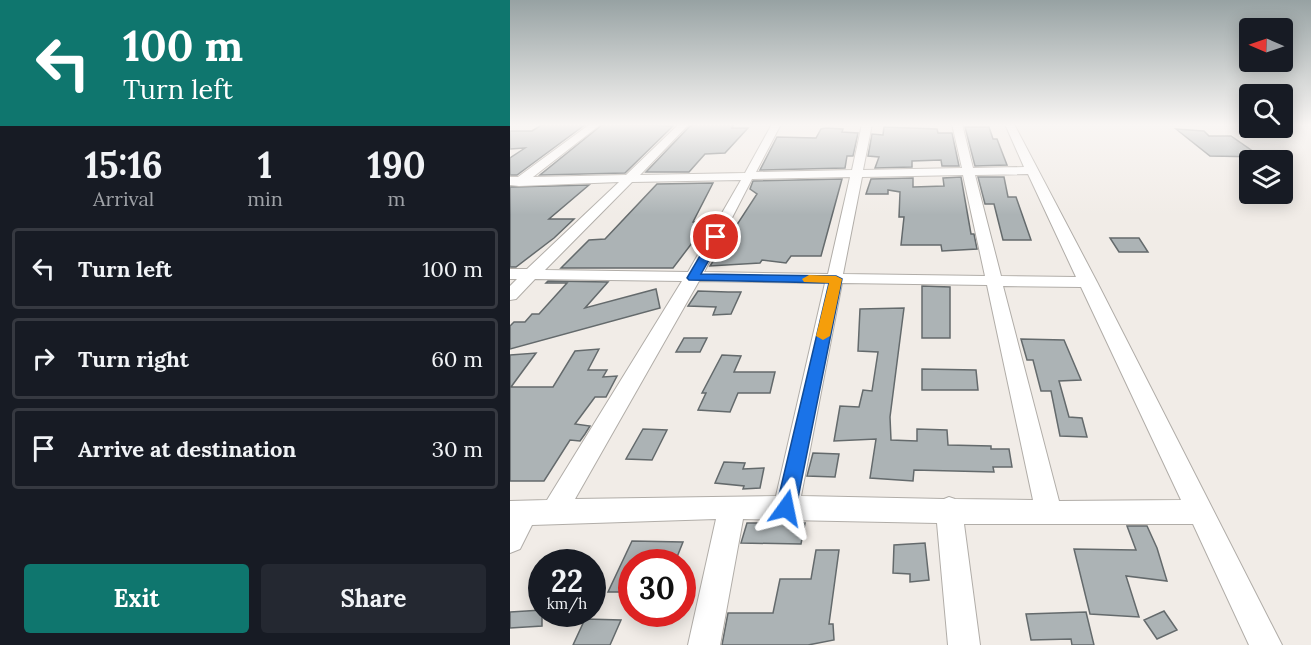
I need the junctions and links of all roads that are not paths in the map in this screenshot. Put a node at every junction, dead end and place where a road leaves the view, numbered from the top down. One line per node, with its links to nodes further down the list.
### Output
1 (554, 154): 12 (street)
2 (656, 154): 11 (street)
3 (762, 154): 10 (street)
4 (861, 154): 9 (street)
5 (963, 154): 8 (street)
6 (1024, 154): 7 (street)
7 (1032, 170): 8 (street); 18 (street)
8 (967, 171): 9 (street); 17 (street)
9 (858, 173): 10 (street); 16 (street)
10 (751, 176): 11 (street); 15 (street)
11 (632, 178): 12 (street); 14 (street)
12 (513, 183)
13 (510, 274): 14 (street)
14 (530, 274): 15 (street); 19 (street)
15 (693, 278): 16 (street); 24 (street)
16 (836, 279): 17 (street); 21 (street)
17 (993, 280): 18 (street); 25 (street)
18 (1089, 282): 23 (street)
19 (510, 295)
20 (732, 507): 21 (street); 24 (street); 28 (street)
21 (786, 508): 22 (street)
22 (949, 509): 25 (street); 29 (street)
23 (1201, 512): 25 (street); 30 (street)
24 (553, 513): 26 (street)
25 (1049, 513)
26 (517, 514): 27 (street)
27 (510, 540)
28 (704, 645)
29 (964, 645)
30 (1266, 645)

